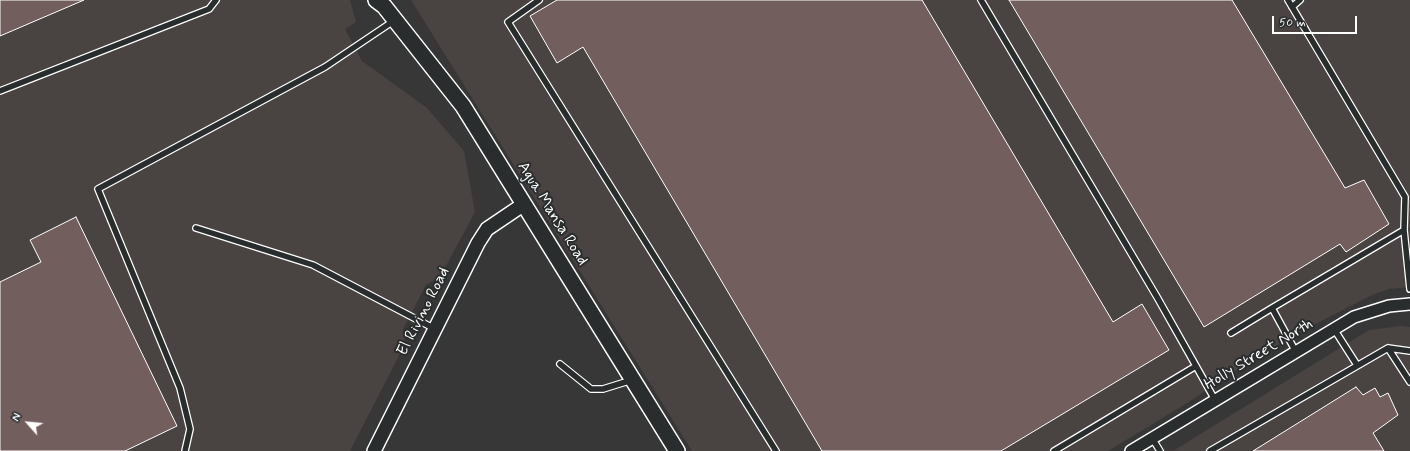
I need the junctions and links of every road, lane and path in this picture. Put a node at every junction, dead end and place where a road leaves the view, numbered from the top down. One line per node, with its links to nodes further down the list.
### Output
1 (216, 0): 9 (lane)
2 (539, 0): 32 (lane)
3 (981, 0): 24 (lane)
4 (1288, 0): 7 (lane)
5 (1300, 0): 7 (lane)
6 (381, 2): 8 (main road, Agua Mansa Road)
7 (1292, 7): 12 (lane)
8 (395, 20): 10 (main road, Agua Mansa Road); 29 (lane)
9 (0, 91)
10 (524, 204): 16 (street, El Rivino Road); 25 (main road, Agua Mansa Road)
11 (196, 228): 16 (lane)
12 (1404, 230): 13 (lane); 15 (lane)
13 (1410, 290)
14 (1410, 304): 17 (street, Holly Street North)
15 (1272, 308): 18 (lane); 21 (lane)
16 (435, 329): 30 (street, El Rivino Road)
17 (1334, 329): 21 (street, Holly Street North); 23 (lane)
18 (1231, 333)
19 (1388, 348): 20 (lane); 23 (lane); 26 (lane)
20 (1410, 351)
21 (1296, 352): 27 (street, Holly Street North)
22 (560, 364): 25 (lane)
23 (1357, 365): 36 (lane)
24 (1196, 366): 27 (lane); 33 (lane)
25 (633, 380): 31 (main road, Agua Mansa Road)
26 (1410, 382)
27 (1215, 400): 28 (street, Holly Street North)
28 (1152, 438): 34 (street, Holly Street North); 35 (lane)
29 (185, 451)
30 (374, 451)
31 (677, 451)
32 (776, 451)
33 (1054, 451)
34 (1131, 451)
35 (1160, 451)
36 (1210, 451)

